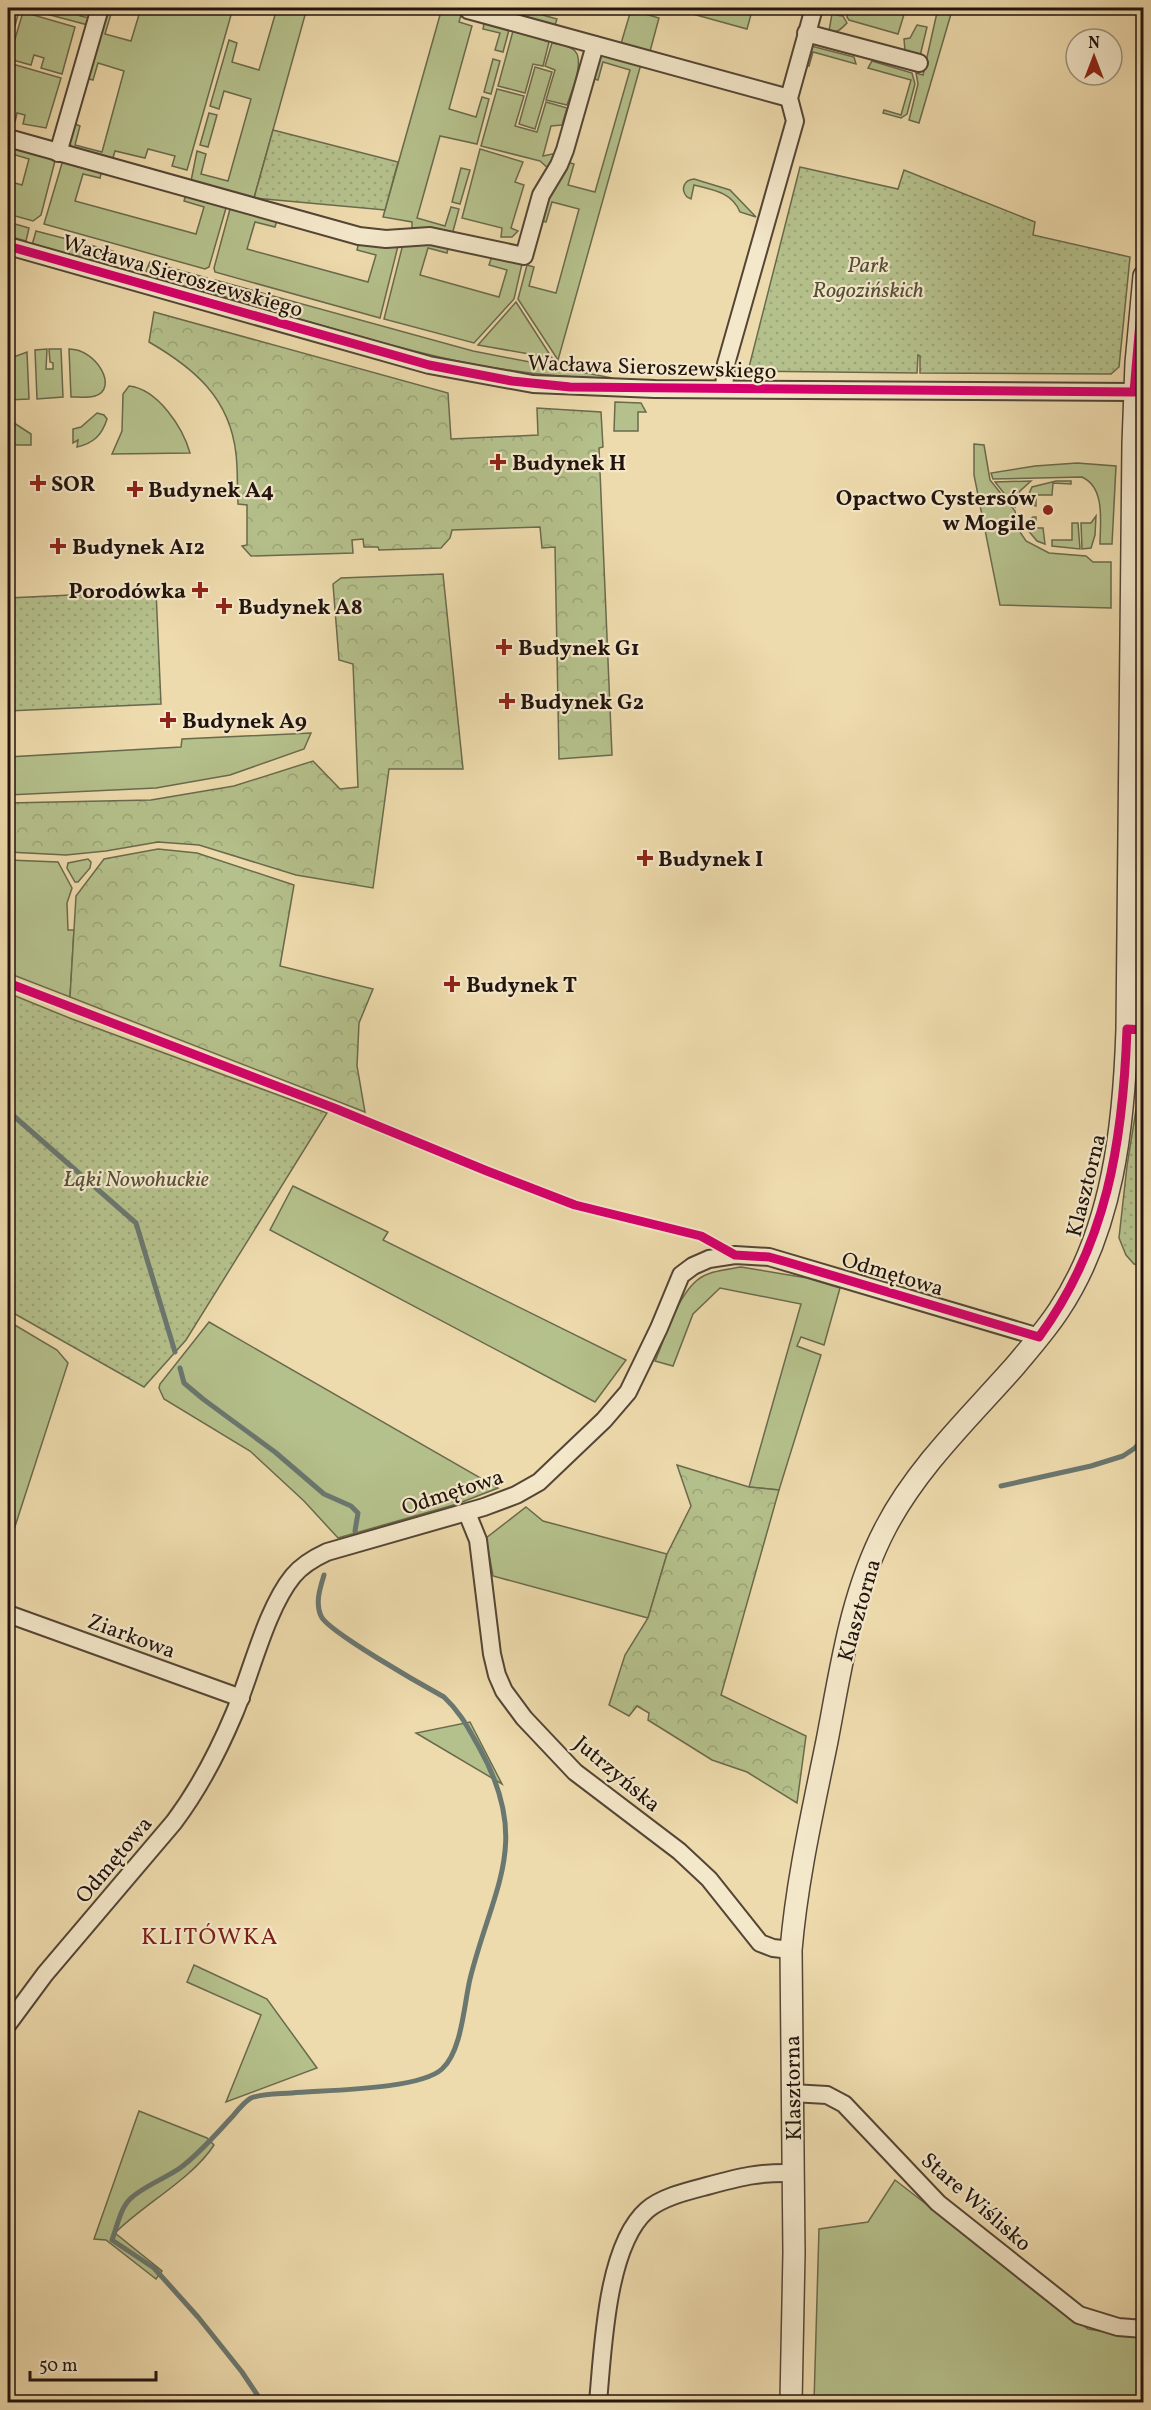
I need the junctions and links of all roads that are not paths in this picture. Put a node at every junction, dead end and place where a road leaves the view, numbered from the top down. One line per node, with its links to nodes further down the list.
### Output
1 (100, 8): 9 (street)
2 (469, 8): 5 (street)
3 (814, 8): 4 (street)
4 (807, 33): 6 (street); 7 (street)
5 (595, 45): 7 (street); 9 (street)
6 (919, 63)
7 (789, 98): 12 (street)
8 (8, 138): 9 (street)
9 (58, 153)
10 (8, 246): 12 (street, Wacława Sieroszewskiego)
11 (1143, 276): 13 (street, Klasztorna)
12 (724, 389): 13 (street, Wacława Sieroszewskiego)
13 (1134, 392): 14 (street, Klasztorna)
14 (1135, 1030): 15 (street, Klasztorna)
15 (1039, 1337): 16 (street, Odmętowa); 19 (street, Klasztorna)
16 (467, 1513): 18 (street, Odmętowa); 19 (street, Jutrzyńska)
17 (8, 1614): 18 (street, Ziarkowa)
18 (241, 1698): 20 (street, Odmętowa)
19 (791, 1950): 21 (street, Klasztorna)
20 (8, 2024)
21 (792, 2093): 22 (street, Klasztorna); 23 (street, Stare Wiślisko)
22 (793, 2173): 24 (street); 25 (street, Klasztorna)
23 (1143, 2329)
24 (598, 2403)
25 (791, 2403)

